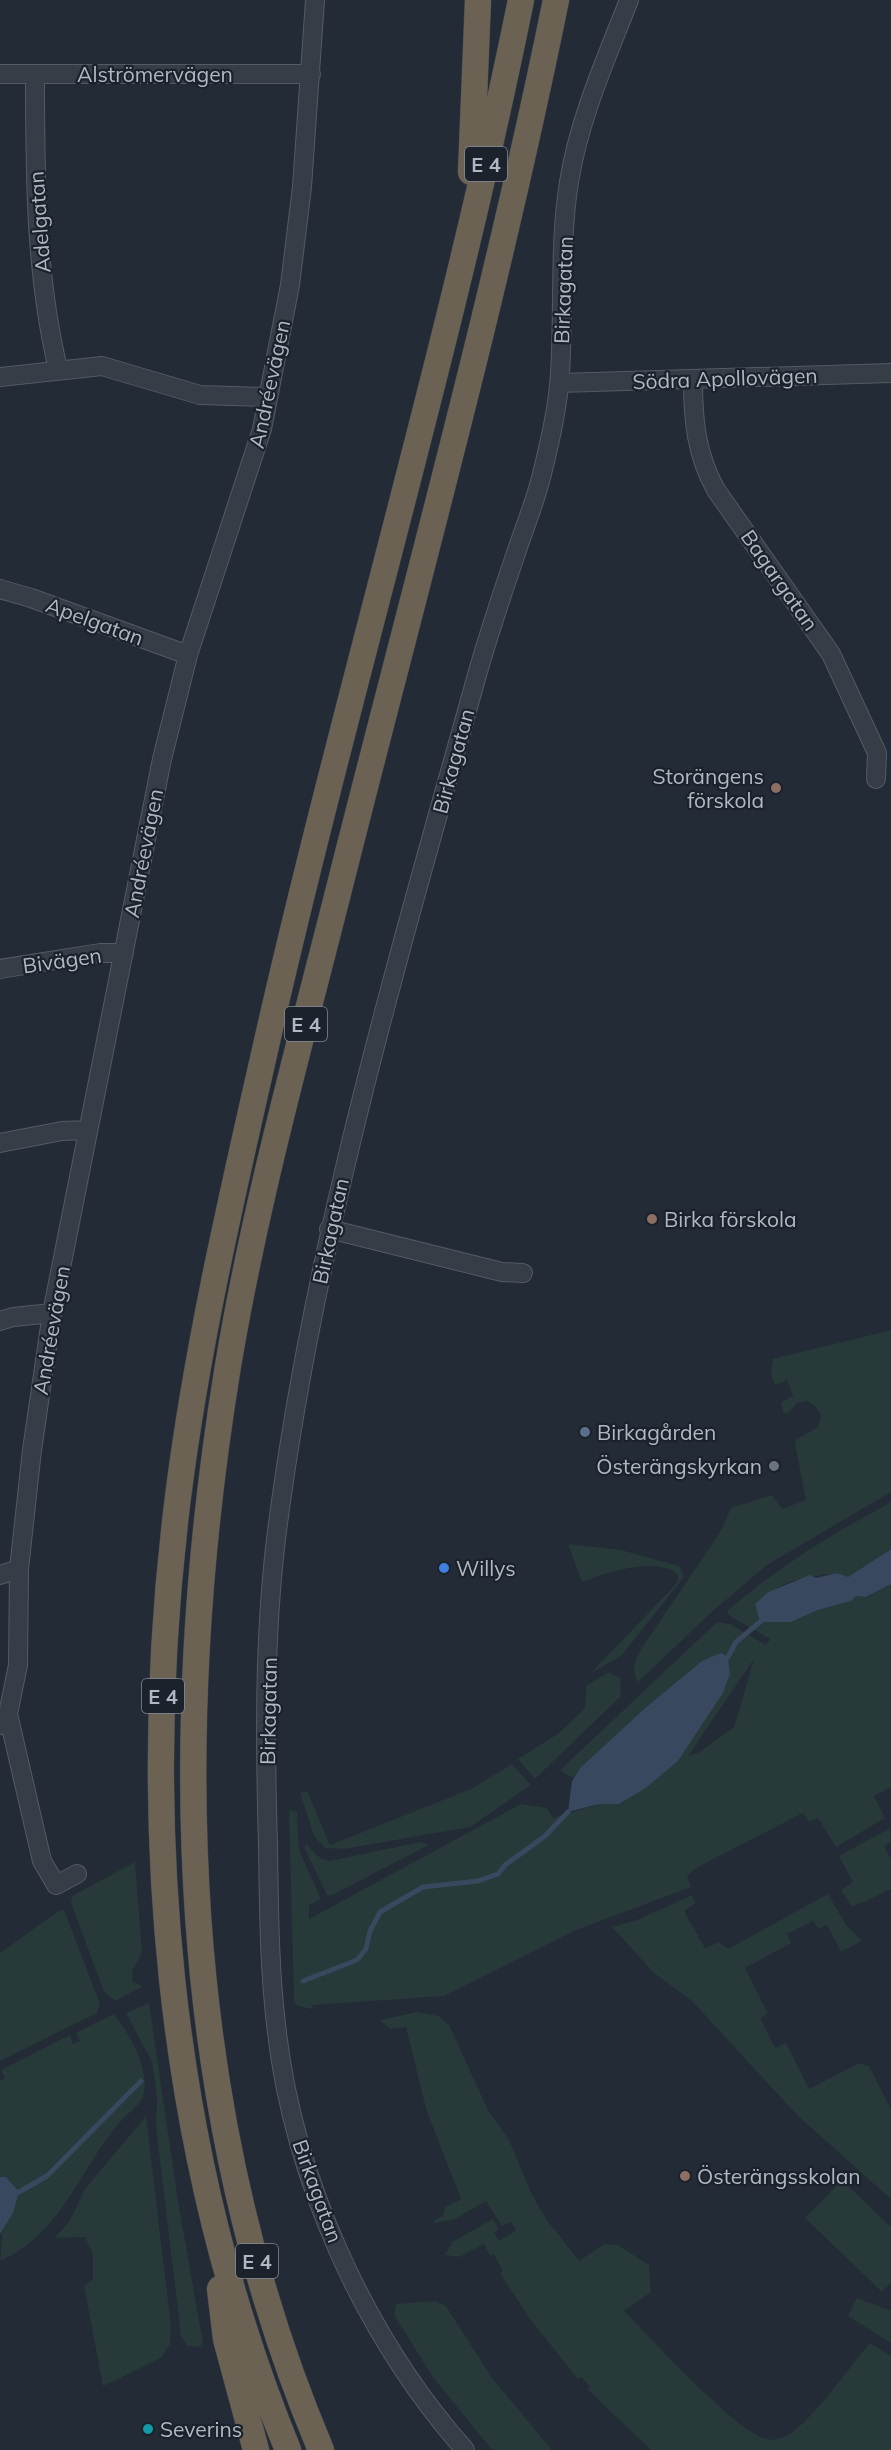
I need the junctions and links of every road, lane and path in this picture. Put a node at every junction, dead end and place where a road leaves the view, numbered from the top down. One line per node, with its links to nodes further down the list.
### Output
1 (315, 0): 8 (street, Andréevägen)
2 (478, 0): 9 (highway)
3 (521, 0): 9 (highway, E 4)
4 (556, 0): 34 (highway, E 4)
5 (629, 0): 14 (street, Birkagatan)
6 (0, 74): 7 (street, Alströmervägen)
7 (35, 74): 8 (street, Alströmervägen); 10 (street, Adelgatan)
8 (311, 74): 15 (street, Andréevägen)
9 (447, 327): 31 (highway, E 4)
10 (58, 369): 12 (street); 15 (street)
11 (891, 373): 13 (street, Södra Apollovägen)
12 (0, 377)
13 (693, 380): 14 (street, Södra Apollovägen); 18 (street, Bagargatan)
14 (560, 383): 23 (street, Birkagatan)
15 (268, 398): 17 (street, Andréevägen)
16 (0, 589): 17 (street, Apelgatan)
17 (188, 655): 19 (street, Andréevägen)
18 (876, 779)
19 (124, 953): 20 (street, Bivägen); 21 (street, Andréevägen)
20 (0, 969)
21 (88, 1130): 22 (street); 25 (street, Andréevägen)
22 (0, 1143)
23 (329, 1229): 24 (street); 35 (street, Birkagatan)
24 (523, 1273)
25 (52, 1313): 26 (street); 27 (street, Andréevägen)
26 (0, 1321)
27 (19, 1569): 28 (street); 29 (street, Andréevägen)
28 (0, 1575)
29 (4, 1720): 30 (street, Andréevägen)
30 (77, 1874)
31 (210, 2202): 32 (highway); 33 (highway, E 4)
32 (255, 2450)
33 (288, 2450)
34 (321, 2450)
35 (465, 2450)

